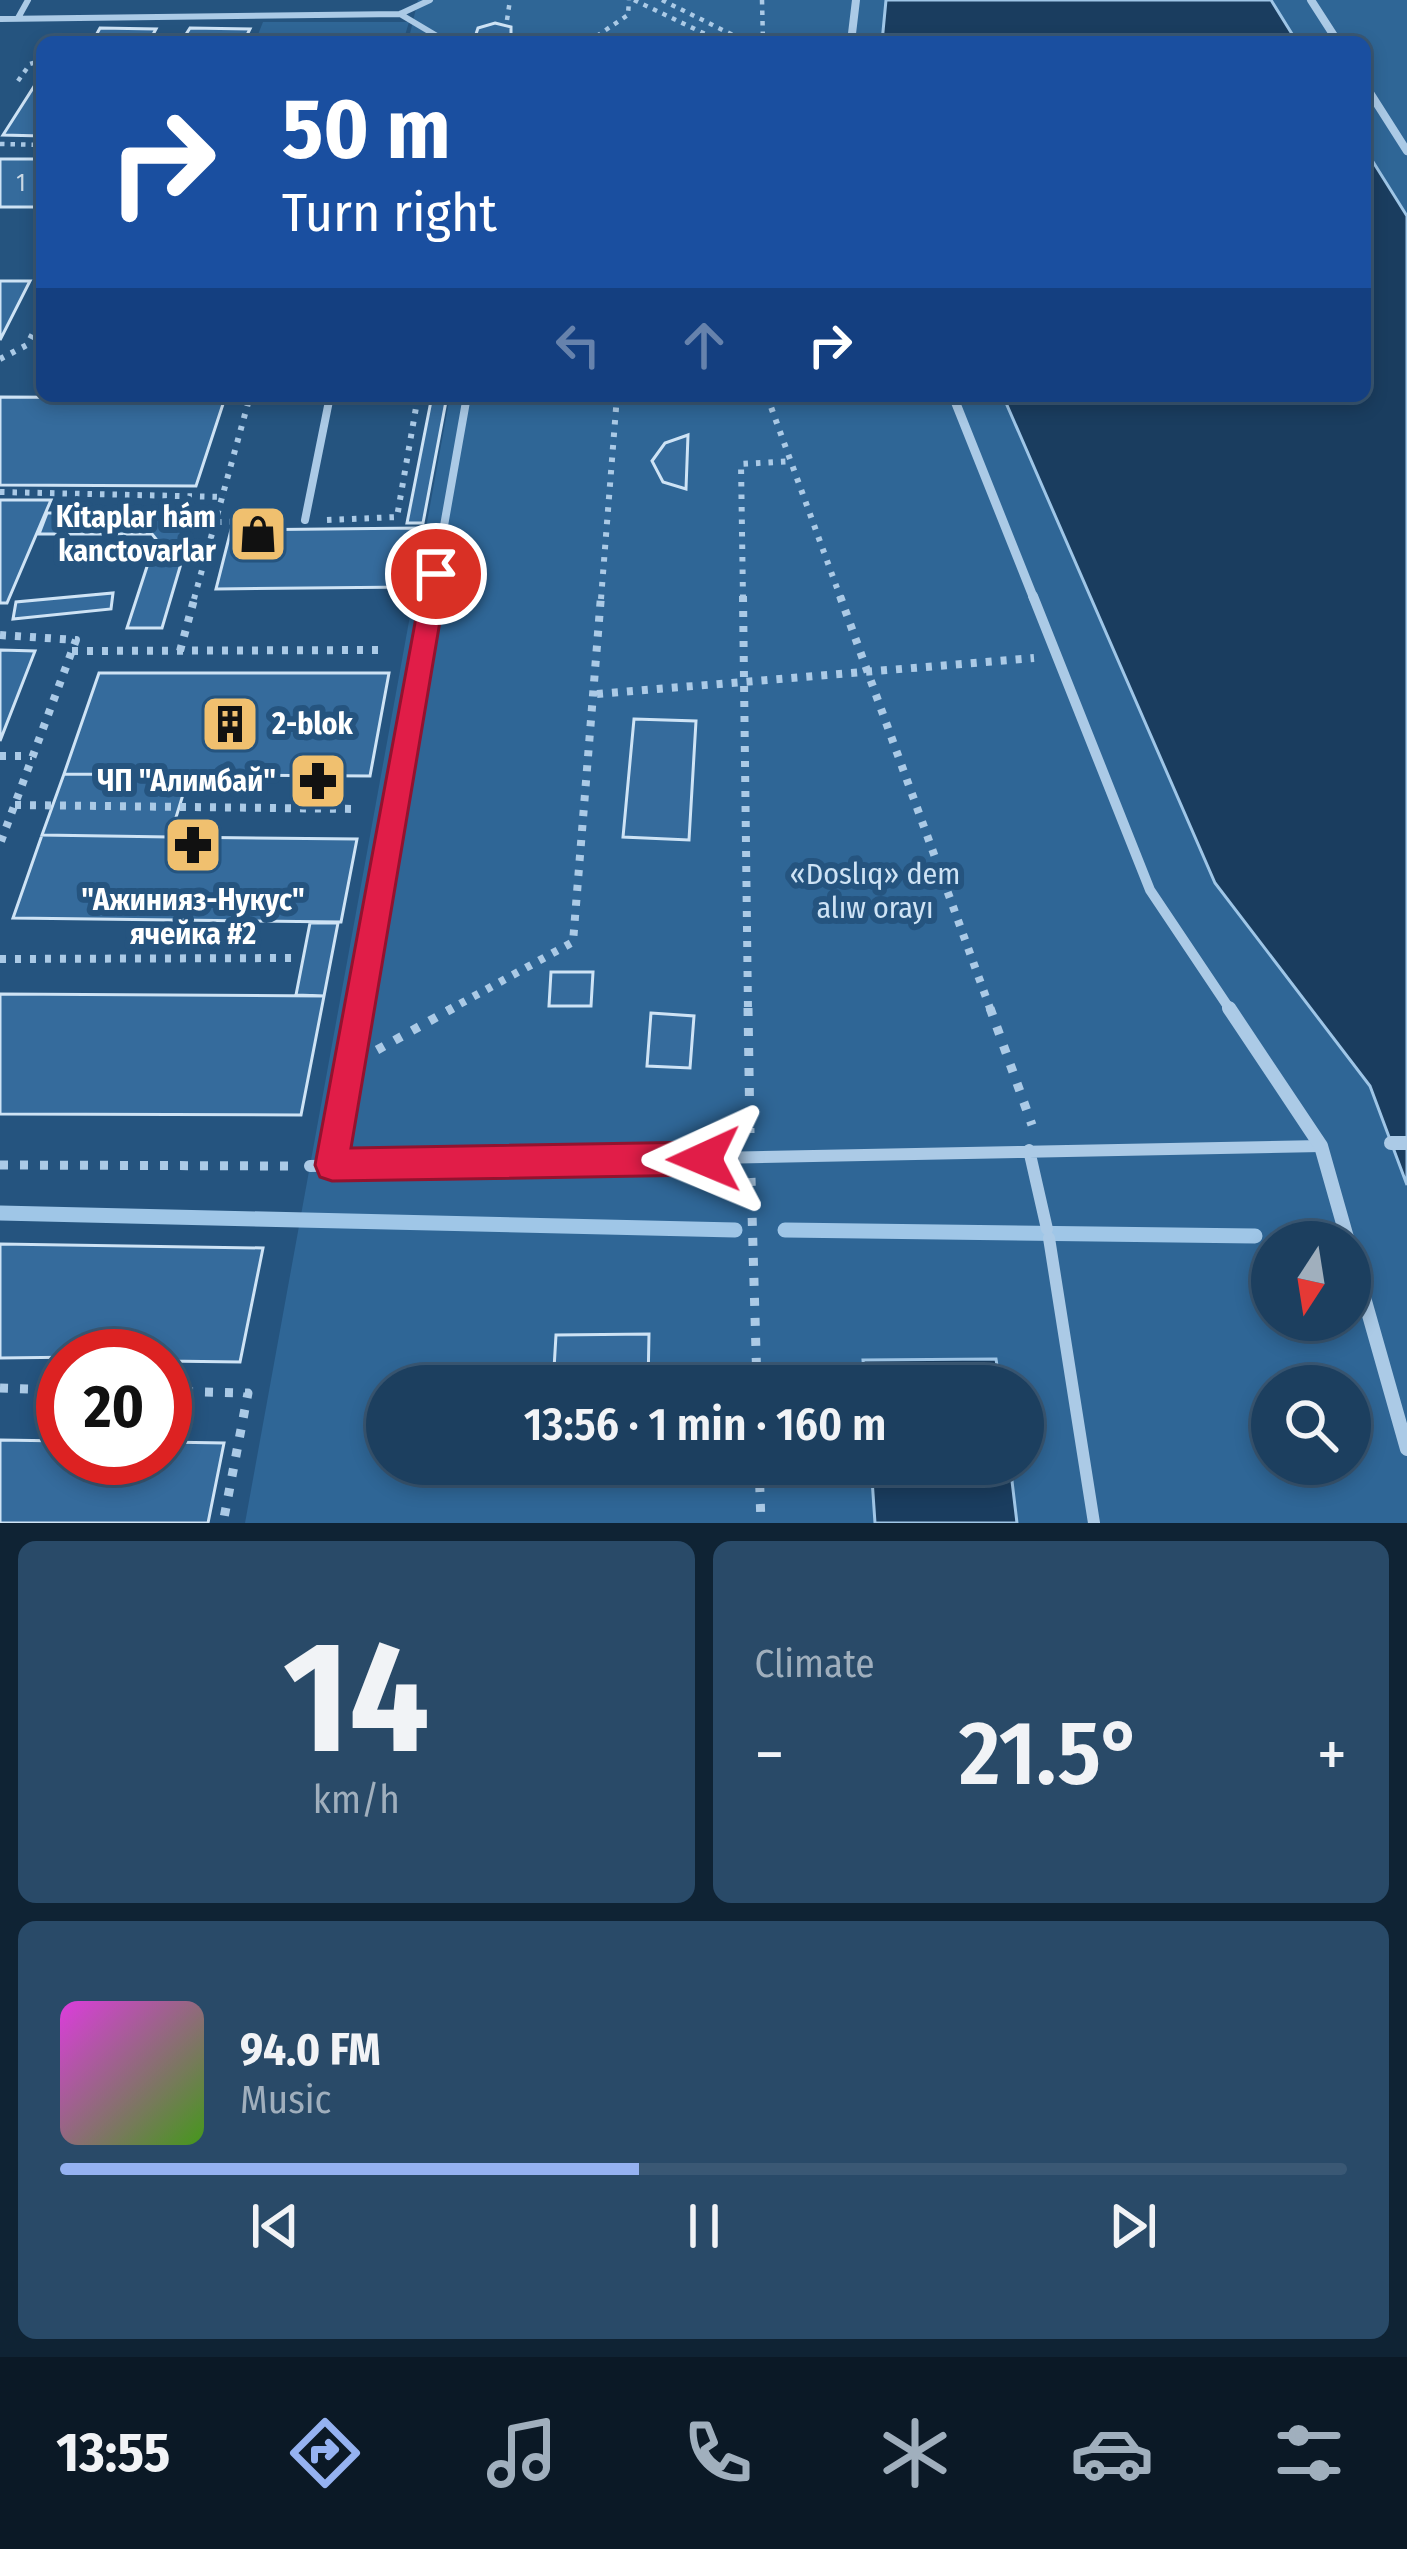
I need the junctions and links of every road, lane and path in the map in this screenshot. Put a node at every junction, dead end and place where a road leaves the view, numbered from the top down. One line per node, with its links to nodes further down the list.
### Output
1 (28, 0): 10 (lane)
2 (430, 0): 9 (lane)
3 (510, 0): 12 (path)
4 (632, 0): 14 (path); 15 (path)
5 (662, 0): 16 (path)
6 (762, 0): 17 (path)
7 (856, 0): 18 (street)
8 (1311, 0): 19 (street)
9 (400, 14): 10 (lane); 13 (lane)
10 (18, 18): 11 (lane)
11 (0, 19)
12 (507, 20)
13 (436, 36)
14 (597, 36)
15 (709, 36)
16 (734, 36)
17 (763, 36)
18 (852, 36)
19 (1334, 36)
20 (36, 62): 21 (path)
21 (18, 81)
22 (1371, 94): 25 (street)
23 (0, 144): 24 (path)
24 (36, 145)
25 (1407, 151)
26 (36, 328): 27 (path)
27 (0, 359)
28 (248, 402): 37 (path)
29 (329, 402): 38 (lane)
30 (417, 402): 38 (path)
31 (466, 402): 55 (lane)
32 (617, 402): 47 (path)
33 (769, 402): 35 (path)
34 (955, 402): 44 (street)
35 (793, 461): 45 (path); 46 (path)
36 (0, 493): 37 (path)
37 (224, 497): 39 (path)
38 (305, 520): 39 (path)
39 (217, 522): 43 (path)
40 (0, 635): 42 (path)
41 (379, 650): 43 (path)
42 (72, 651): 43 (path); 49 (path)
43 (180, 651)
44 (1059, 656): 45 (path); 58 (street)
45 (868, 673): 46 (path); 59 (path)
46 (747, 684): 47 (path); 60 (path)
47 (596, 694): 55 (path)
48 (0, 756): 49 (path)
49 (32, 756): 50 (path)
50 (15, 805): 51 (path); 52 (path)
51 (359, 809)
52 (0, 844)
53 (292, 958): 54 (path)
54 (0, 959)
55 (350, 1065): 61 (lane)
56 (1391, 1143): 57 (street)
57 (1407, 1143)
58 (1321, 1146): 59 (lane); 68 (street)
59 (1035, 1150): 60 (lane); 72 (lane)
60 (751, 1158): 61 (lane); 64 (path)
61 (332, 1165): 63 (lane)
62 (0, 1166): 63 (path)
63 (310, 1166)
64 (756, 1365)
65 (0, 1388): 66 (path)
66 (36, 1389)
67 (192, 1392): 70 (path)
68 (1407, 1449)
69 (759, 1485): 71 (path)
70 (223, 1523)
71 (760, 1523)
72 (1094, 1523)

